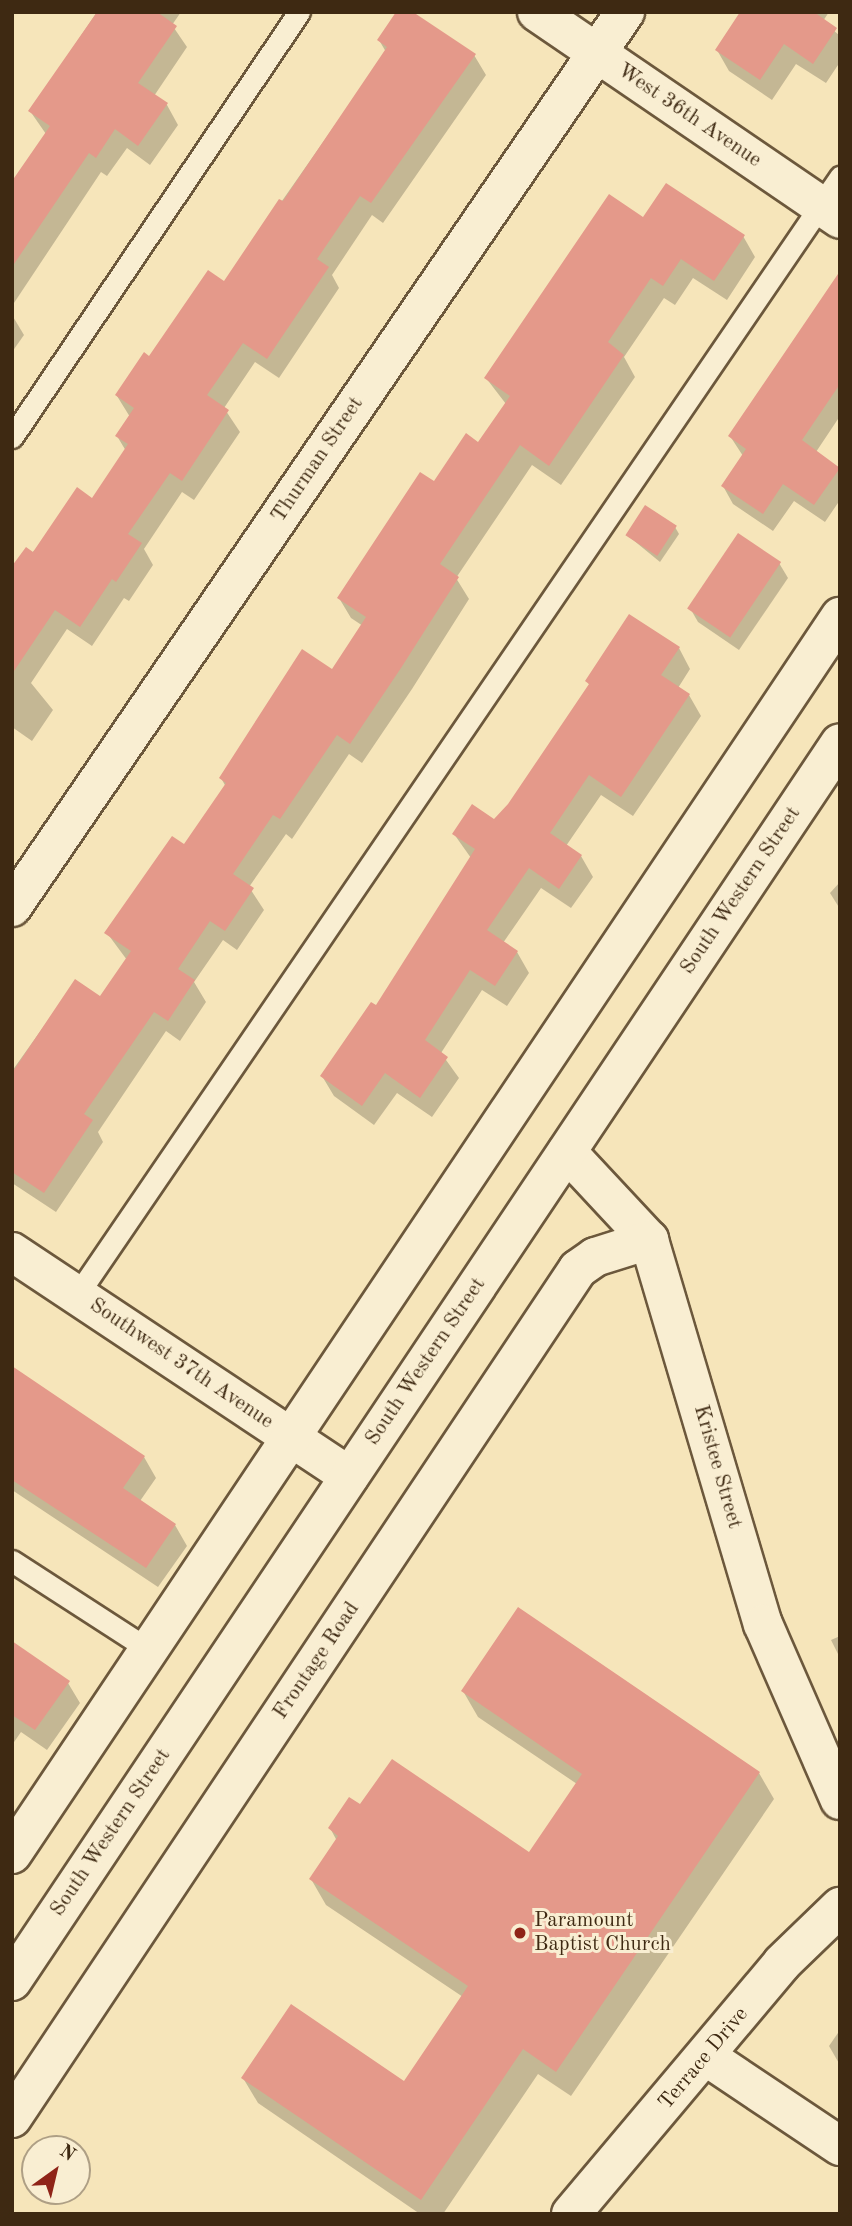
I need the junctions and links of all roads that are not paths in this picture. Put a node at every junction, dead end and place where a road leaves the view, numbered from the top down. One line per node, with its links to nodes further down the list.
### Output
1 (299, 12): 6 (lane)
2 (537, 12): 4 (street, West 36th Avenue)
3 (625, 12): 4 (street, Thurman Street)
4 (597, 53): 5 (street, West 36th Avenue); 9 (street, Thurman Street)
5 (833, 201): 13 (lane)
6 (12, 437)
7 (840, 617): 14 (street)
8 (840, 743): 10 (street, South Western Street)
9 (12, 907)
10 (567, 1152): 11 (street, Kristee Street); 15 (street, South Western Street)
11 (649, 1240): 18 (street, Kristee Street); 23 (street, Frontage Road)
12 (12, 1252): 13 (street, Southwest 37th Avenue)
13 (77, 1295): 14 (street, Southwest 37th Avenue)
14 (290, 1437): 15 (street, Southwest 37th Avenue); 17 (street)
15 (349, 1476): 21 (street, South Western Street)
16 (12, 1561): 17 (lane)
17 (148, 1649): 19 (street)
18 (840, 1800)
19 (12, 1854)
20 (840, 1907): 22 (street, Terrace Drive)
21 (12, 1981)
22 (707, 2057): 24 (street); 25 (street, Terrace Drive)
23 (12, 2118)
24 (840, 2146)
25 (571, 2214)

